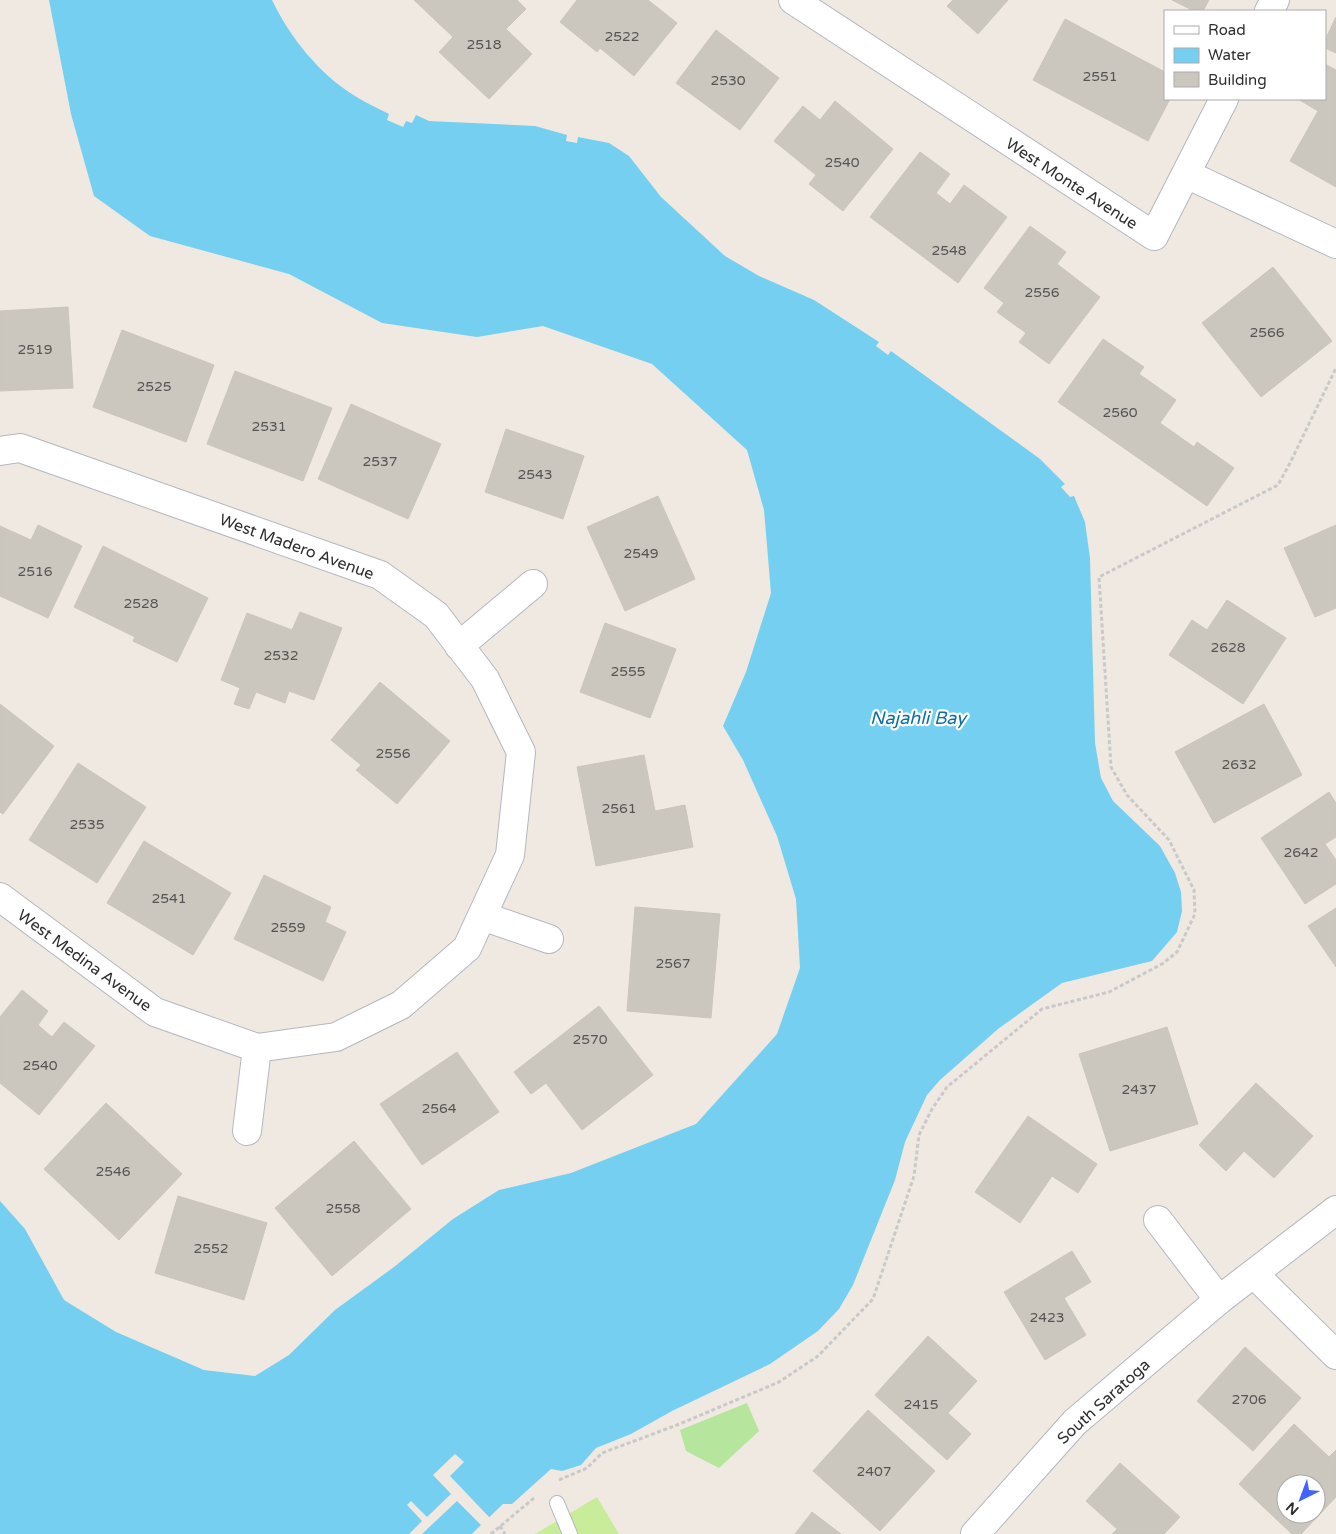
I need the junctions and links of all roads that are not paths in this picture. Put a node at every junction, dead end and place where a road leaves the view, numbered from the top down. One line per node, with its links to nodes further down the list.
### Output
1 (793, 0): 3 (street, West Monte Avenue)
2 (1223, 100): 3 (street)
3 (1186, 174): 4 (street)
4 (1336, 244)
5 (0, 451): 7 (street, West Madero Avenue)
6 (533, 584): 7 (street)
7 (459, 646): 9 (street, West Madero Avenue)
8 (0, 897): 12 (street, West Medina Avenue)
9 (482, 916): 10 (street); 11 (street, West Madero Avenue)
10 (549, 939)
11 (467, 948): 12 (street, West Medina Avenue)
12 (257, 1048): 13 (street)
13 (247, 1131)
14 (1336, 1210): 16 (street, South Saratoga)
15 (1158, 1220): 17 (street)
16 (1254, 1274): 17 (street, South Saratoga); 18 (street)
17 (1219, 1300): 20 (street, South Saratoga)
18 (1336, 1355)
19 (557, 1502): 21 (lane)
20 (983, 1531)
21 (570, 1534)

